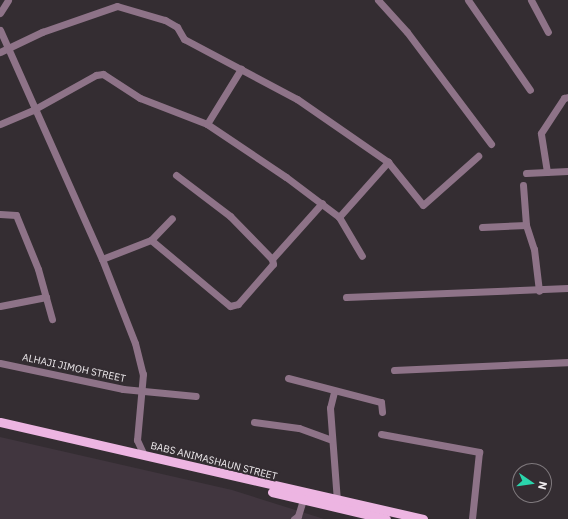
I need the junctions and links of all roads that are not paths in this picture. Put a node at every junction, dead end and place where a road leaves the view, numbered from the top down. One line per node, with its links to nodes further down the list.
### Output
1 (8, 0): 5 (street)
2 (378, 0): 16 (street)
3 (468, 0): 11 (street)
4 (531, 0): 7 (street)
5 (0, 13)
6 (0, 30): 8 (street)
7 (548, 32)
8 (9, 46): 9 (street); 10 (street); 13 (street)
9 (0, 52)
10 (241, 69): 15 (street); 18 (street)
11 (530, 90)
12 (567, 96): 19 (street)
13 (33, 110): 14 (street); 15 (street); 32 (street)
14 (0, 124)
15 (207, 124): 24 (street)
16 (491, 144)
17 (478, 156): 18 (street)
18 (388, 162): 26 (street)
19 (547, 172): 20 (street); 21 (street)
20 (568, 172)
21 (526, 173)
22 (176, 175): 33 (street)
23 (523, 186): 28 (street)
24 (322, 203): 26 (street); 33 (street)
25 (0, 214): 36 (street)
26 (339, 217): 31 (street)
27 (172, 218): 30 (street)
28 (526, 225): 29 (street); 35 (street)
29 (482, 227)
30 (151, 240): 32 (street); 33 (street)
31 (362, 256)
32 (102, 259): 44 (street)
33 (272, 259)
34 (568, 288): 35 (street)
35 (539, 291): 37 (street)
36 (46, 297): 38 (street); 39 (street)
37 (346, 297)
38 (0, 306)
39 (52, 319)
40 (568, 362): 42 (street)
41 (0, 363): 44 (street, ALHAJI JIMOH STREET)
42 (394, 370)
43 (288, 378): 45 (street)
44 (145, 391): 46 (street, ALHAJI JIMOH STREET); 53 (street)
45 (334, 392): 47 (street); 54 (street)
46 (196, 396)
47 (382, 412)
48 (0, 422): 51 (main road, BABS ANIMASHAUN STREET)
49 (254, 422): 54 (street)
50 (0, 427): 51 (main road, BABS ANIMASHAUN STREET)
51 (34, 432): 55 (main road, BABS ANIMASHAUN STREET); 57 (main road, BABS ANIMASHAUN STREET)
52 (381, 434): 62 (street)
53 (137, 440): 55 (street); 56 (street)
54 (332, 440): 58 (street)
55 (124, 451): 56 (main road, BABS ANIMASHAUN STREET)
56 (144, 455): 58 (main road, BABS ANIMASHAUN STREET)
57 (303, 500): 58 (main road, BABS ANIMASHAUN STREET); 59 (street)
58 (337, 504): 60 (main road, BABS ANIMASHAUN STREET); 61 (main road, BABS ANIMASHAUN STREET)
59 (294, 519)
60 (386, 519)
61 (423, 519)
62 (472, 519)

